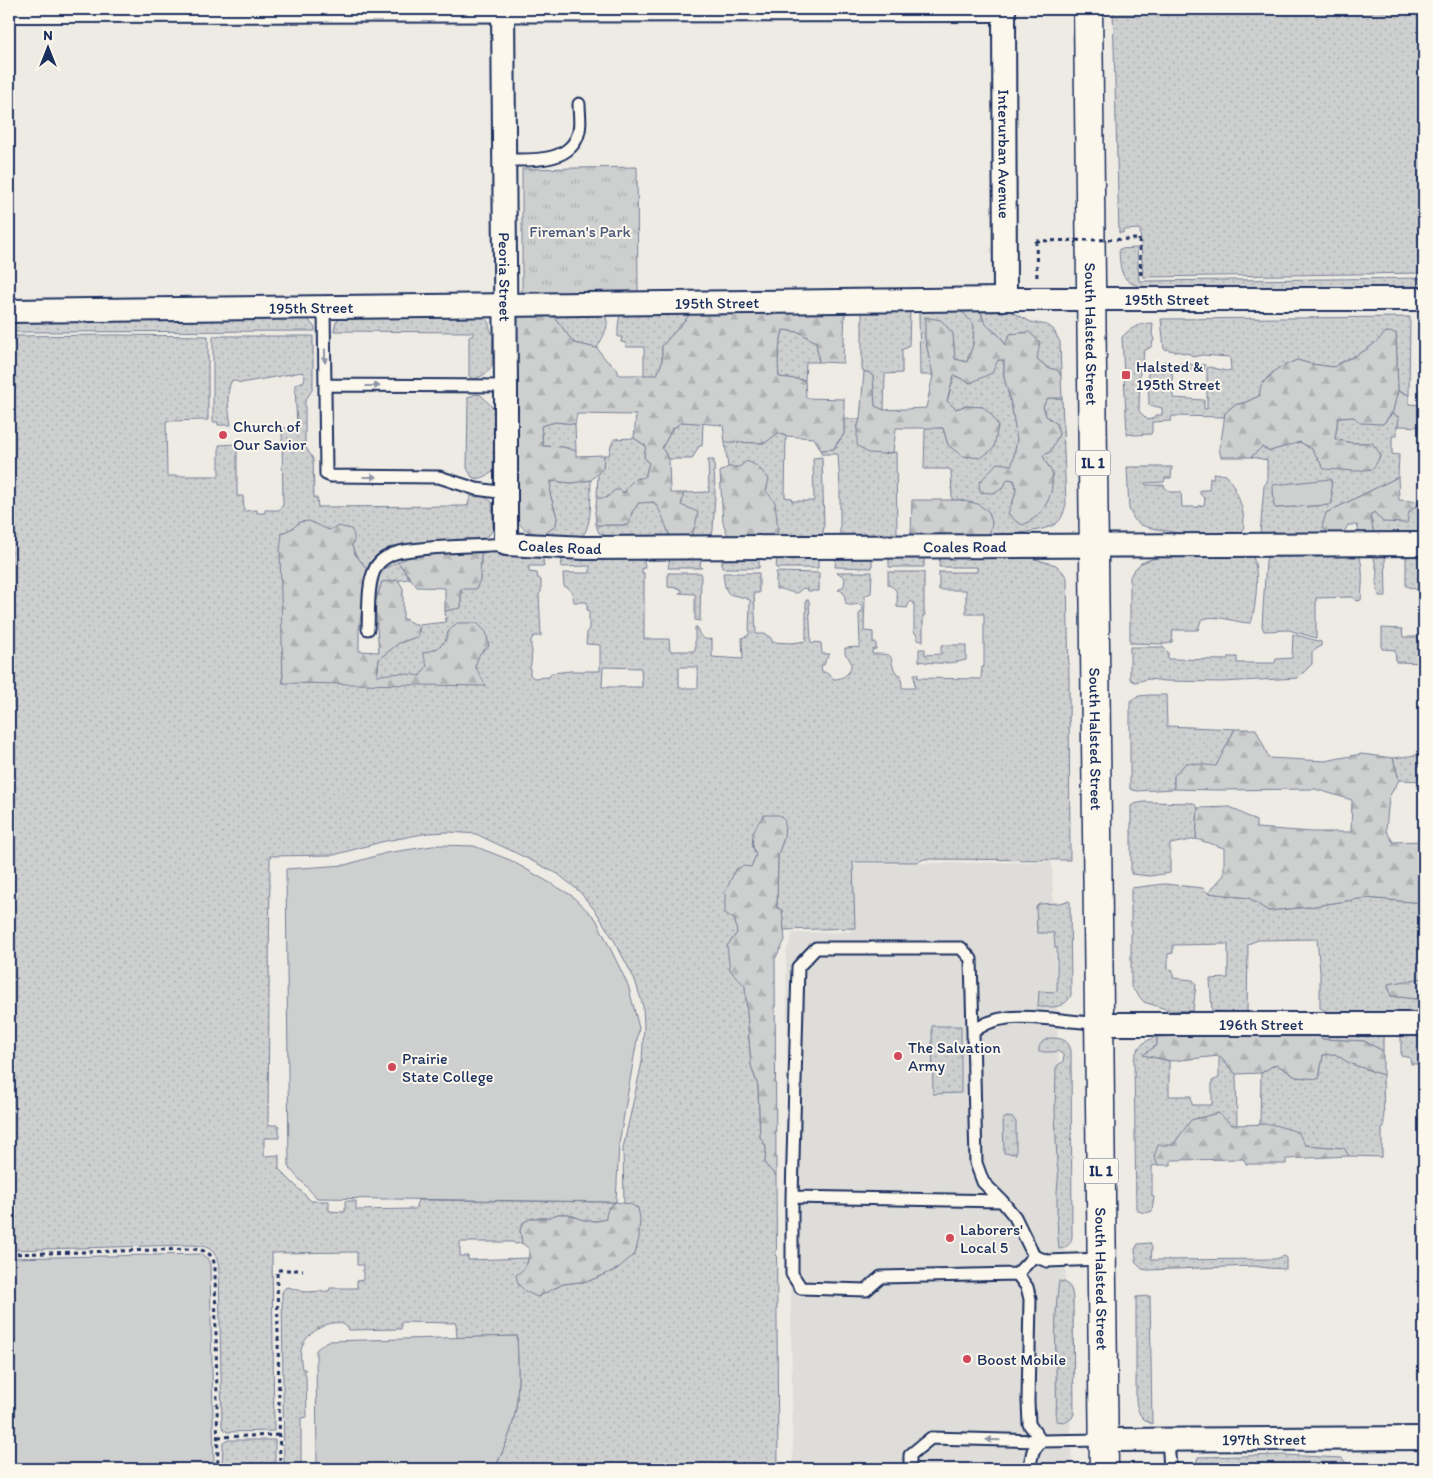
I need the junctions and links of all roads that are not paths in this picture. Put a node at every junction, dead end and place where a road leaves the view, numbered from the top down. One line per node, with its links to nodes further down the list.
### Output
1 (1088, 9): 9 (main road, South Halsted Street / IL 1)
2 (9, 10): 3 (street)
3 (503, 10): 4 (street); 6 (street, Peoria Street)
4 (1004, 10): 7 (street, Interurban Avenue)
5 (579, 104): 6 (lane)
6 (504, 160): 10 (street, Peoria Street)
7 (1005, 299): 9 (street, 195th Street); 10 (street, 195th Street)
8 (1424, 299): 9 (street, 195th Street)
9 (1091, 300): 18 (main road, South Halsted Street / IL 1)
10 (506, 306): 11 (street, 195th Street); 14 (street, Peoria Street)
11 (324, 307): 12 (street, 195th Street); 13 (lane, one-way to 13)
12 (9, 311)
13 (325, 385): 14 (lane, one-way to 14); 15 (lane, one-way to 15)
14 (506, 386): 15 (street, Peoria Street)
15 (506, 493): 16 (street, Peoria Street)
16 (506, 544): 18 (street, Coales Road); 19 (lane)
17 (1424, 544): 18 (street, Coales Road)
18 (1094, 546): 20 (main road, South Halsted Street / IL 1)
19 (368, 629)
20 (1099, 1024): 21 (street, 196th Street); 22 (lane); 26 (main road, South Halsted Street / IL 1)
21 (1424, 1024)
22 (973, 1032): 23 (lane); 24 (lane)
23 (792, 1197): 24 (lane); 27 (lane)
24 (1002, 1201): 25 (lane)
25 (1034, 1256): 26 (lane); 27 (lane)
26 (1102, 1259): 29 (main road, South Halsted Street / IL 1)
27 (1017, 1274): 31 (lane)
28 (1424, 1438): 30 (street, 197th Street)
29 (1104, 1440): 30 (street, 197th Street); 31 (lane); 34 (main road, South Halsted Street / IL 1)
30 (1168, 1440): 35 (lane)
31 (1041, 1441): 32 (lane, one-way to 32); 33 (lane)
32 (910, 1469)
33 (1029, 1469)
34 (1104, 1469)
35 (1170, 1469)

